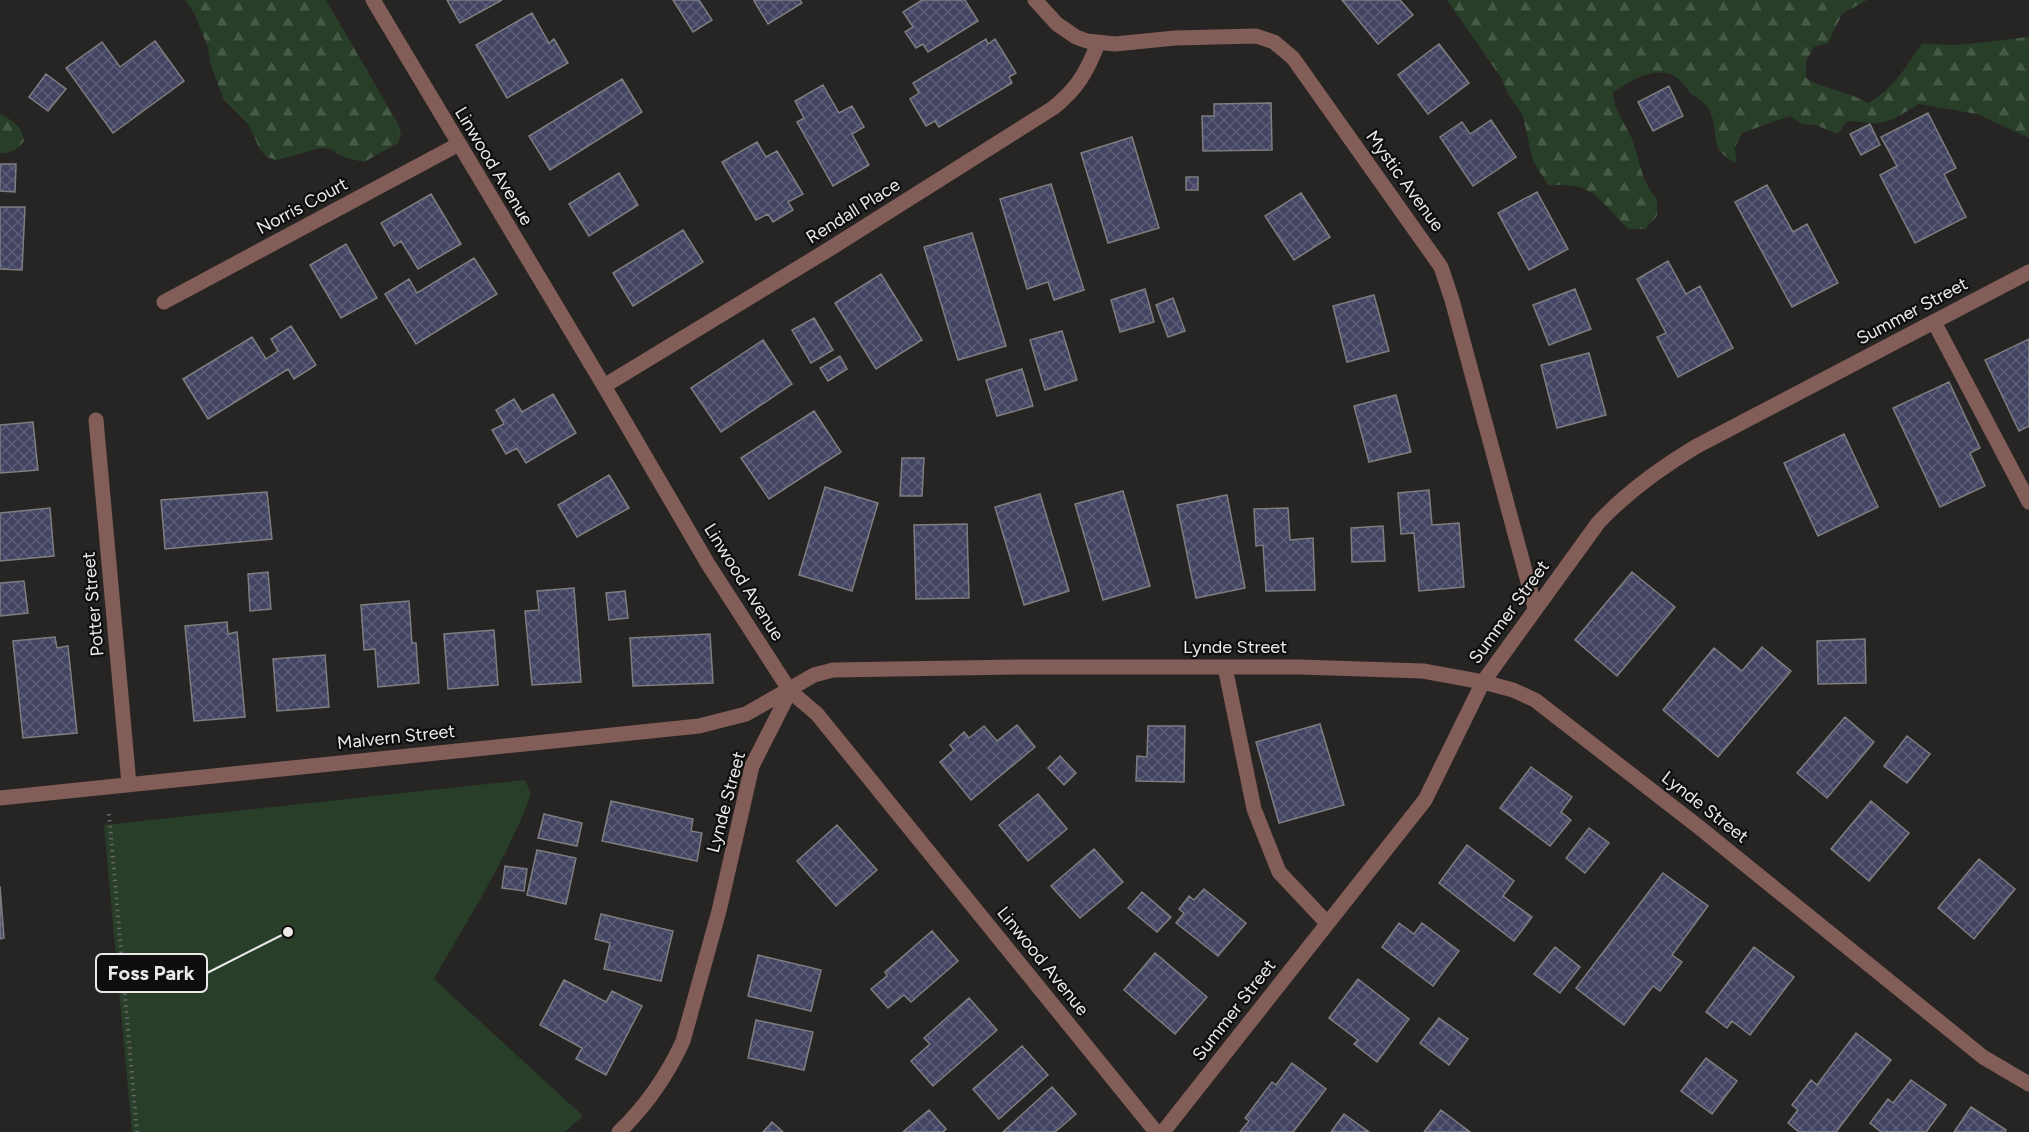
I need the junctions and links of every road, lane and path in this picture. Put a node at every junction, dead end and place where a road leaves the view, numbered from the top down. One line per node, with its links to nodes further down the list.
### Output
1 (373, 0): 4 (street, Linwood Avenue)
2 (1035, 0): 3 (street, Mystic Avenue)
3 (1098, 43): 8 (street, Rendall Place); 11 (street, Mystic Avenue)
4 (459, 144): 6 (street, Norris Court); 8 (street, Linwood Avenue)
5 (2029, 272): 7 (street, Summer Street)
6 (164, 302)
7 (1934, 322): 10 (street); 11 (street, Summer Street)
8 (604, 386): 14 (street, Linwood Avenue)
9 (96, 420): 15 (street, Potter Street)
10 (2029, 502)
11 (1535, 608): 13 (street, Summer Street)
12 (1225, 667): 13 (street, Lynde Street); 14 (street, Lynde Street); 18 (street)
13 (1483, 682): 18 (street, Summer Street); 19 (street, Lynde Street)
14 (790, 690): 15 (street, Malvern Street); 21 (street, Lynde Street); 22 (street, Linwood Avenue)
15 (129, 784): 16 (street, Malvern Street)
16 (106, 786): 17 (street, Malvern Street); 20 (path)
17 (0, 798)
18 (1327, 923): 23 (street, Summer Street)
19 (2029, 1084)
20 (137, 1132)
21 (619, 1132)
22 (1156, 1132)
23 (1163, 1132)

